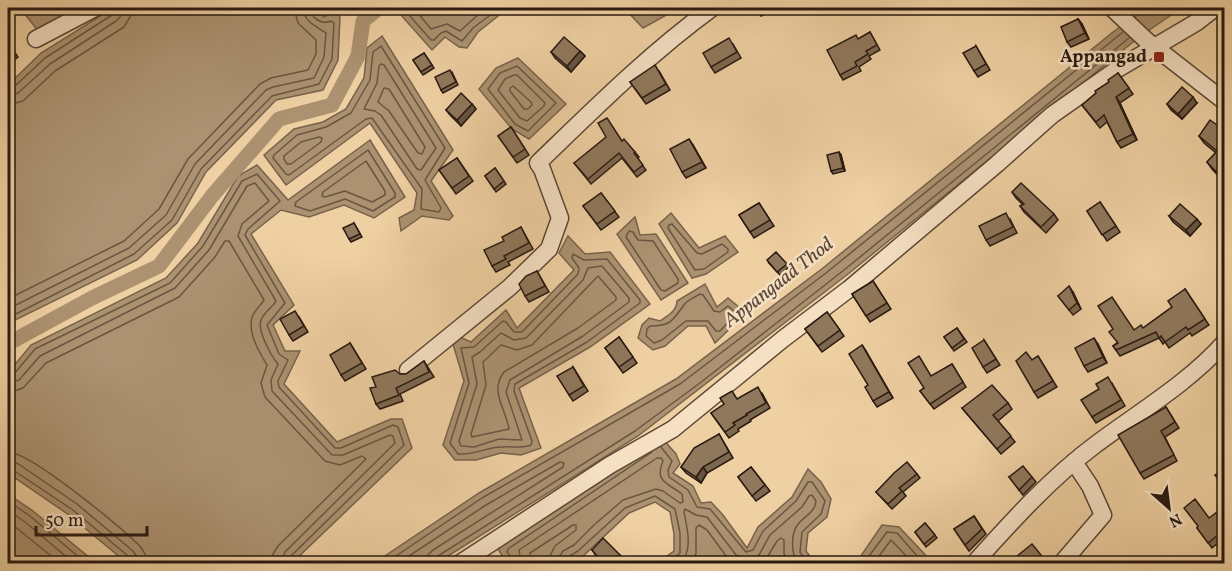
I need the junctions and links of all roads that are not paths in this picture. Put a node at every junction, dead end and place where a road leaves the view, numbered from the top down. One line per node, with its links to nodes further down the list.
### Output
1 (94, 8): 5 (street)
2 (712, 8): 9 (street)
3 (1215, 8): 6 (street)
4 (1117, 13): 6 (street)
5 (36, 39)
6 (1150, 44): 7 (street); 12 (street)
7 (1224, 101)
8 (1224, 342): 10 (street)
9 (408, 370)
10 (1074, 462): 11 (street); 13 (street)
11 (976, 560)
12 (459, 564)
13 (1061, 564)

